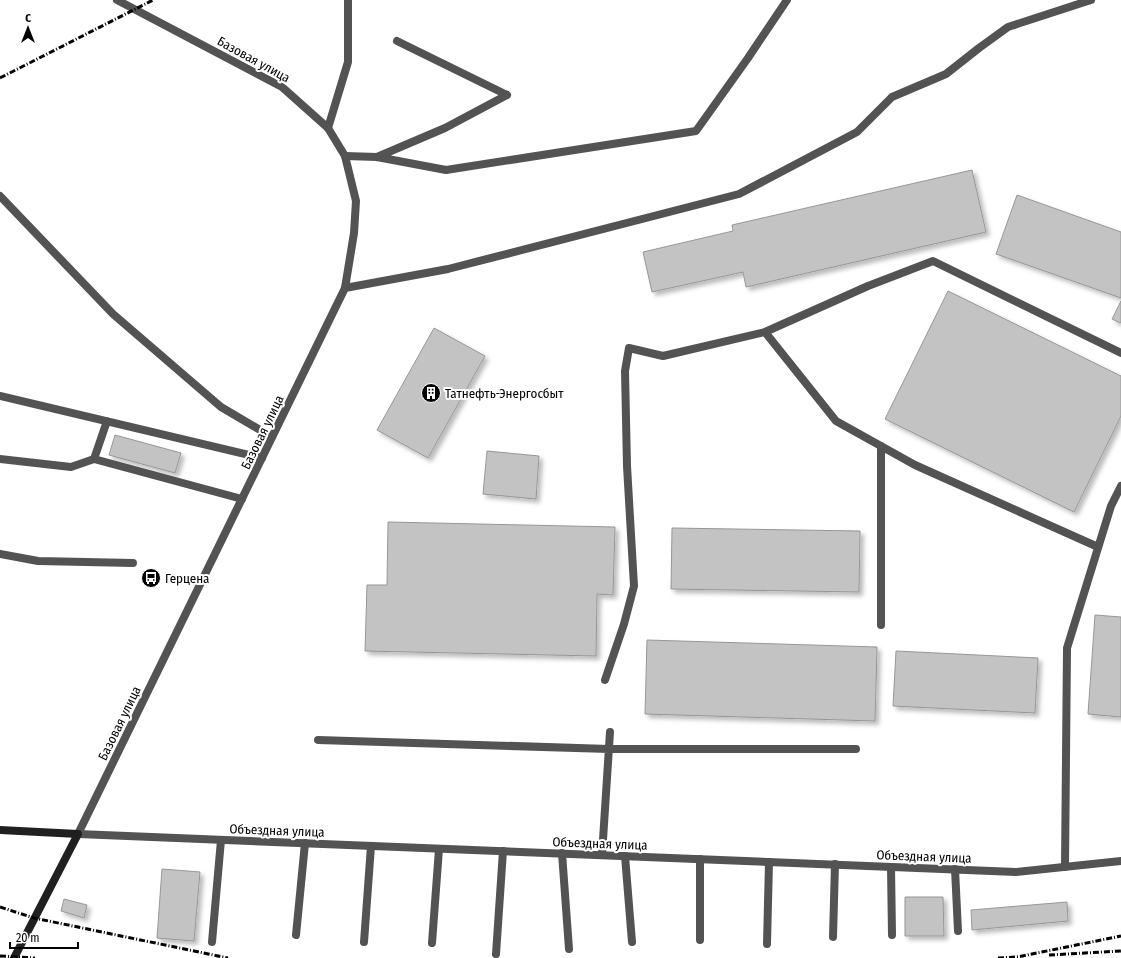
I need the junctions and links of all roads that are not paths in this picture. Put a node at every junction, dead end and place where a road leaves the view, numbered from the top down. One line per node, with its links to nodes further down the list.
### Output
1 (117, 0): 6 (street, Базовая улица)
2 (348, 0): 6 (street)
3 (787, 0): 8 (street)
4 (1091, 0): 10 (street)
5 (397, 41): 8 (street)
6 (328, 128): 7 (street, Базовая улица)
7 (345, 156): 8 (street); 10 (street, Базовая улица)
8 (377, 158)
9 (0, 196): 15 (street)
10 (345, 288): 15 (street, Базовая улица)
11 (765, 332): 12 (street); 16 (street); 26 (street)
12 (1121, 353)
13 (0, 396): 14 (street)
14 (107, 422): 17 (street); 19 (street)
15 (272, 437): 17 (street, Базовая улица)
16 (881, 446): 22 (street); 25 (street)
17 (262, 458): 21 (street, Базовая улица)
18 (0, 459): 19 (street)
19 (94, 459): 21 (street)
20 (1121, 486): 22 (street)
21 (242, 499): 32 (street, Базовая улица)
22 (1098, 547): 46 (street)
23 (0, 554): 24 (street)
24 (134, 563)
25 (881, 625)
26 (605, 680)
27 (610, 732): 29 (street)
28 (318, 740): 29 (street)
29 (609, 749): 30 (street); 39 (street)
30 (856, 749)
31 (0, 830): 32 (main road)
32 (78, 834): 33 (street, Объездная улица); 60 (main road, Базовая улица)
33 (221, 840): 34 (street, Объездная улица); 53 (street)
34 (305, 843): 35 (street, Объездная улица); 49 (street)
35 (370, 846): 36 (street, Объездная улица); 54 (street)
36 (439, 848): 37 (street, Объездная улица); 56 (street)
37 (503, 851): 38 (street, Объездная улица); 59 (street)
38 (562, 854): 39 (street, Объездная улица); 58 (street)
39 (602, 855): 40 (street, Объездная улица)
40 (625, 856): 41 (street, Объездная улица); 55 (street)
41 (700, 859): 43 (street, Объездная улица); 52 (street)
42 (1121, 861): 46 (street, Объездная улица)
43 (769, 862): 44 (street, Объездная улица); 57 (street)
44 (835, 864): 45 (street, Объездная улица); 51 (street)
45 (891, 867): 47 (street, Объездная улица); 50 (street)
46 (1065, 867): 47 (street, Объездная улица)
47 (955, 869): 48 (street)
48 (958, 931)
49 (296, 935)
50 (892, 935)
51 (833, 937)
52 (700, 940)
53 (212, 942)
54 (364, 942)
55 (632, 942)
56 (432, 943)
57 (767, 944)
58 (569, 949)
59 (496, 954)
60 (14, 958)

